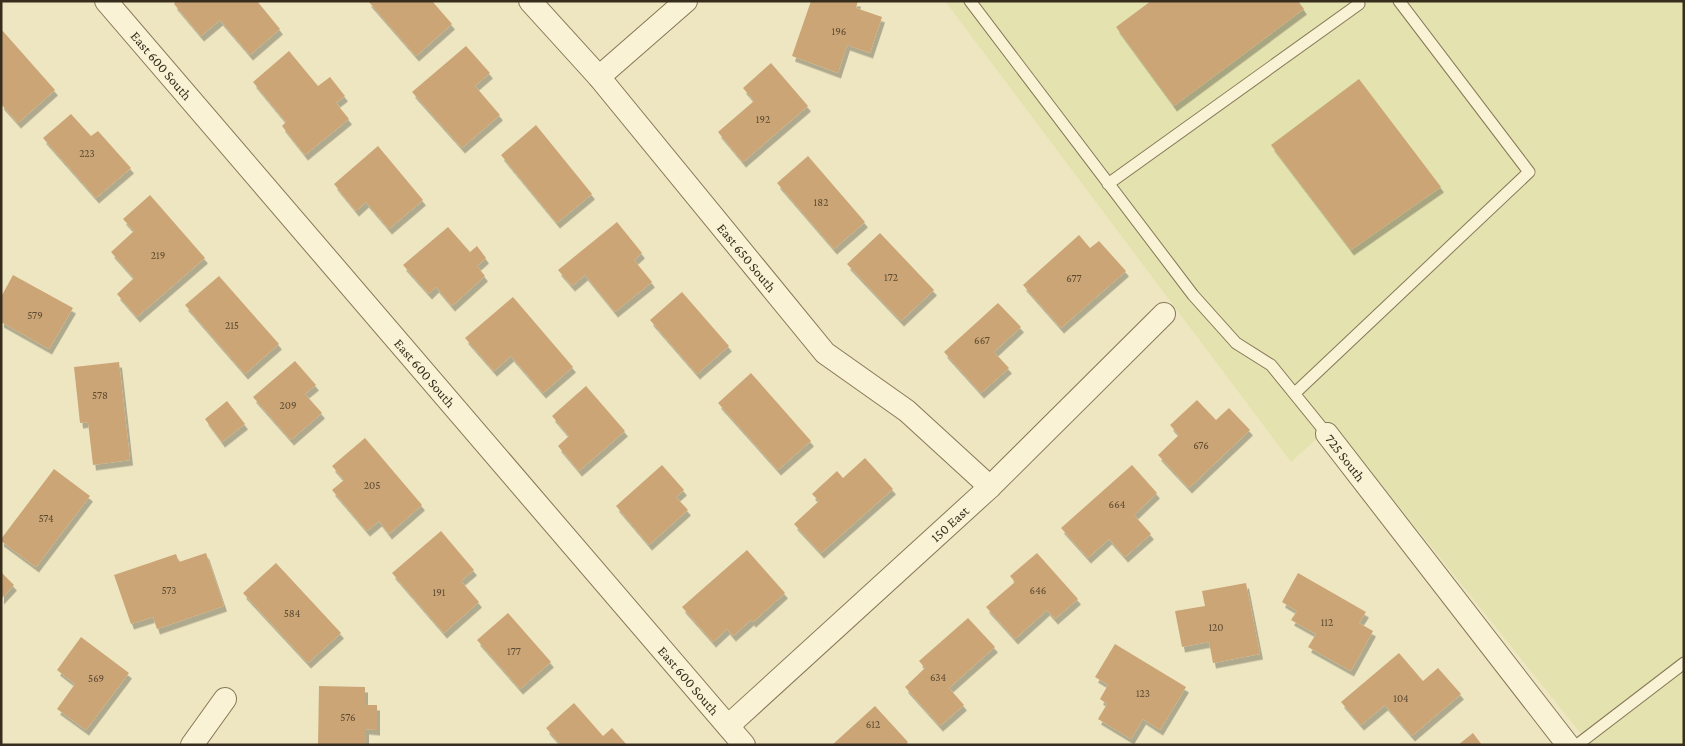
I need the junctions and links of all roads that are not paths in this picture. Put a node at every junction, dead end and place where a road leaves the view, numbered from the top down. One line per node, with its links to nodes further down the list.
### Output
1 (106, 1): 15 (street, East 600 South)
2 (530, 1): 7 (street, East 650 South)
3 (686, 1): 7 (street)
4 (970, 1): 8 (lane, 725 South)
5 (1399, 1): 10 (lane)
6 (1359, 4): 8 (lane)
7 (599, 77): 12 (street, East 650 South)
8 (1108, 184): 10 (lane, 725 South)
9 (1164, 314): 12 (street, 150 East)
10 (1295, 393): 11 (lane, 725 South)
11 (1327, 434): 18 (street, 725 South)
12 (990, 488): 15 (street, 150 East)
13 (1684, 663): 19 (lane)
14 (225, 699): 16 (street)
15 (728, 726): 17 (street, East 600 South)
16 (192, 745)
17 (744, 745)
18 (1568, 745)
19 (1577, 745)

